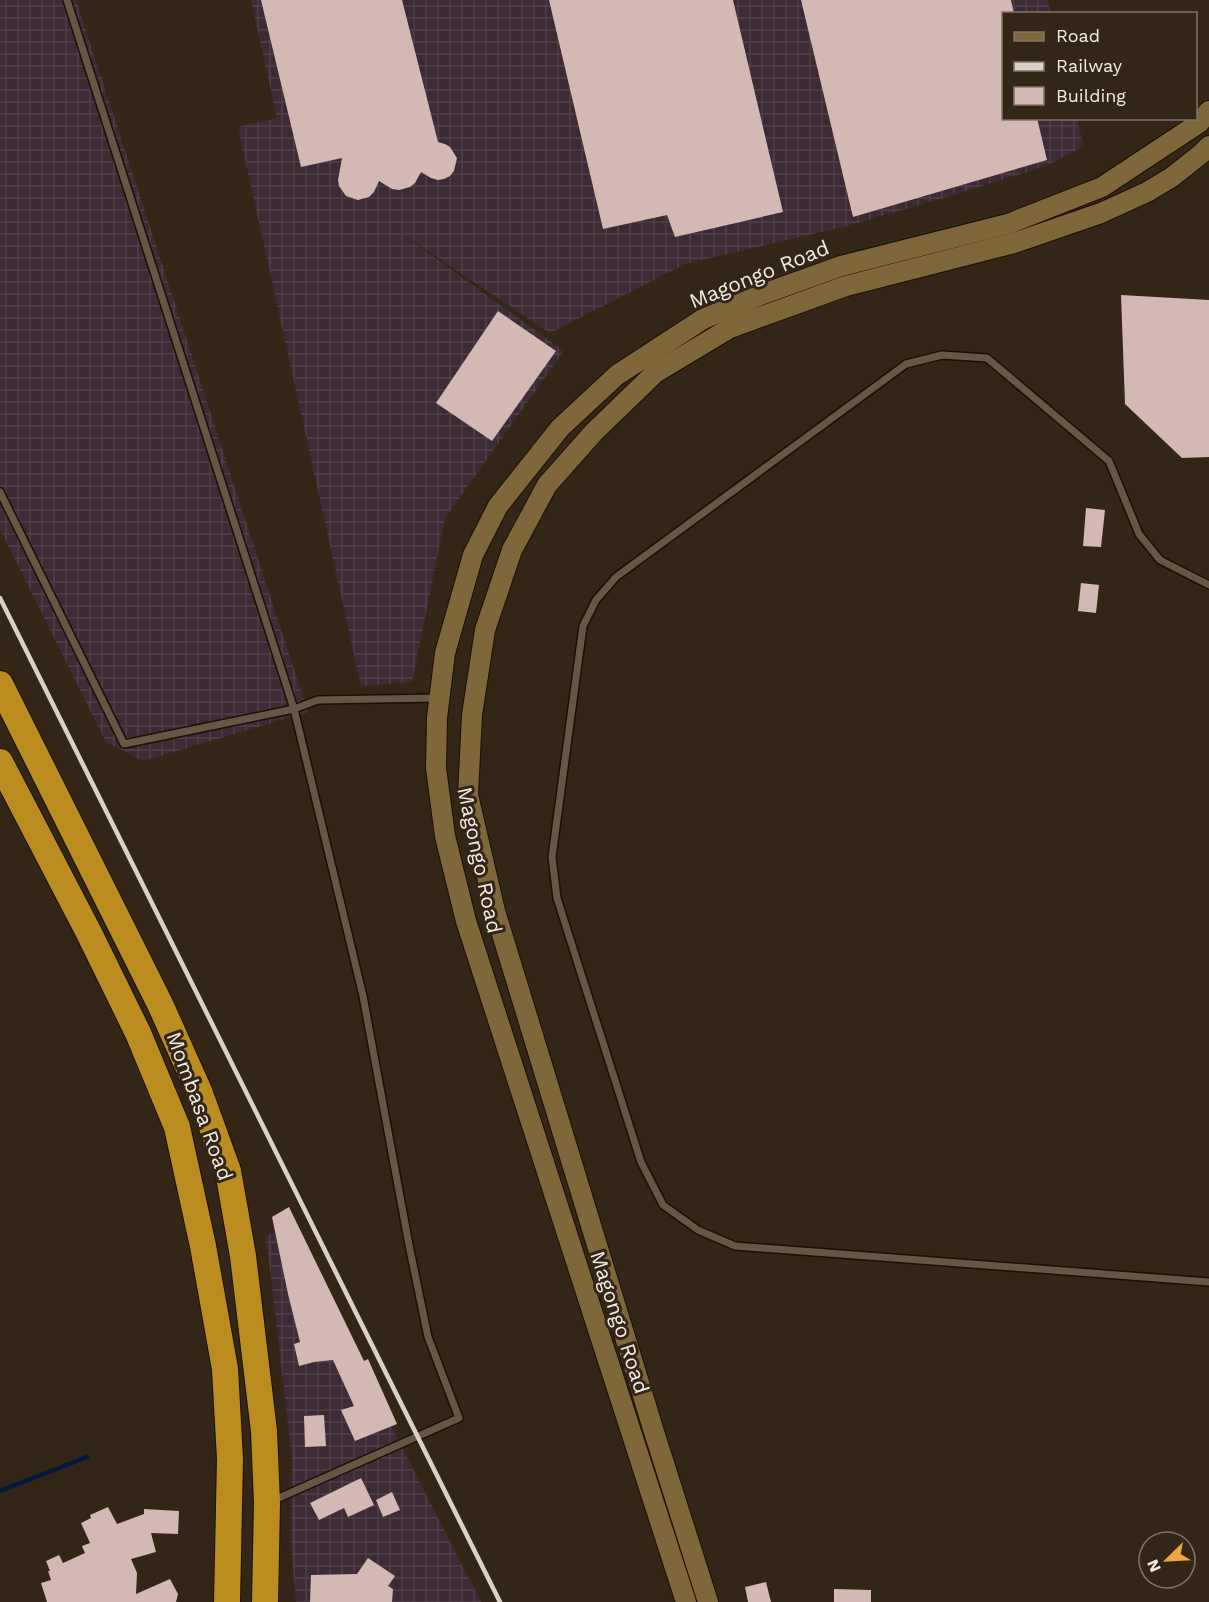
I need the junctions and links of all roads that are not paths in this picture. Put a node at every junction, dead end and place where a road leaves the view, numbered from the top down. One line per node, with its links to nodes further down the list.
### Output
1 (67, 0): 8 (lane)
2 (1209, 111): 7 (main road, Magongo Road)
3 (1209, 146): 10 (main road, Magongo Road)
4 (0, 492): 8 (lane)
5 (1209, 585): 12 (lane)
6 (0, 684): 13 (highway, Mombasa Road)
7 (439, 698): 8 (lane); 11 (main road, Magongo Road)
8 (294, 709): 13 (lane)
9 (0, 762): 14 (highway, Mombasa Road)
10 (495, 911): 11 (main road); 17 (main road, Magongo Road)
11 (466, 921): 16 (main road, Magongo Road)
12 (1209, 1282)
13 (267, 1503): 15 (highway, Mombasa Road)
14 (227, 1602)
15 (265, 1602)
16 (686, 1602)
17 (708, 1602)

